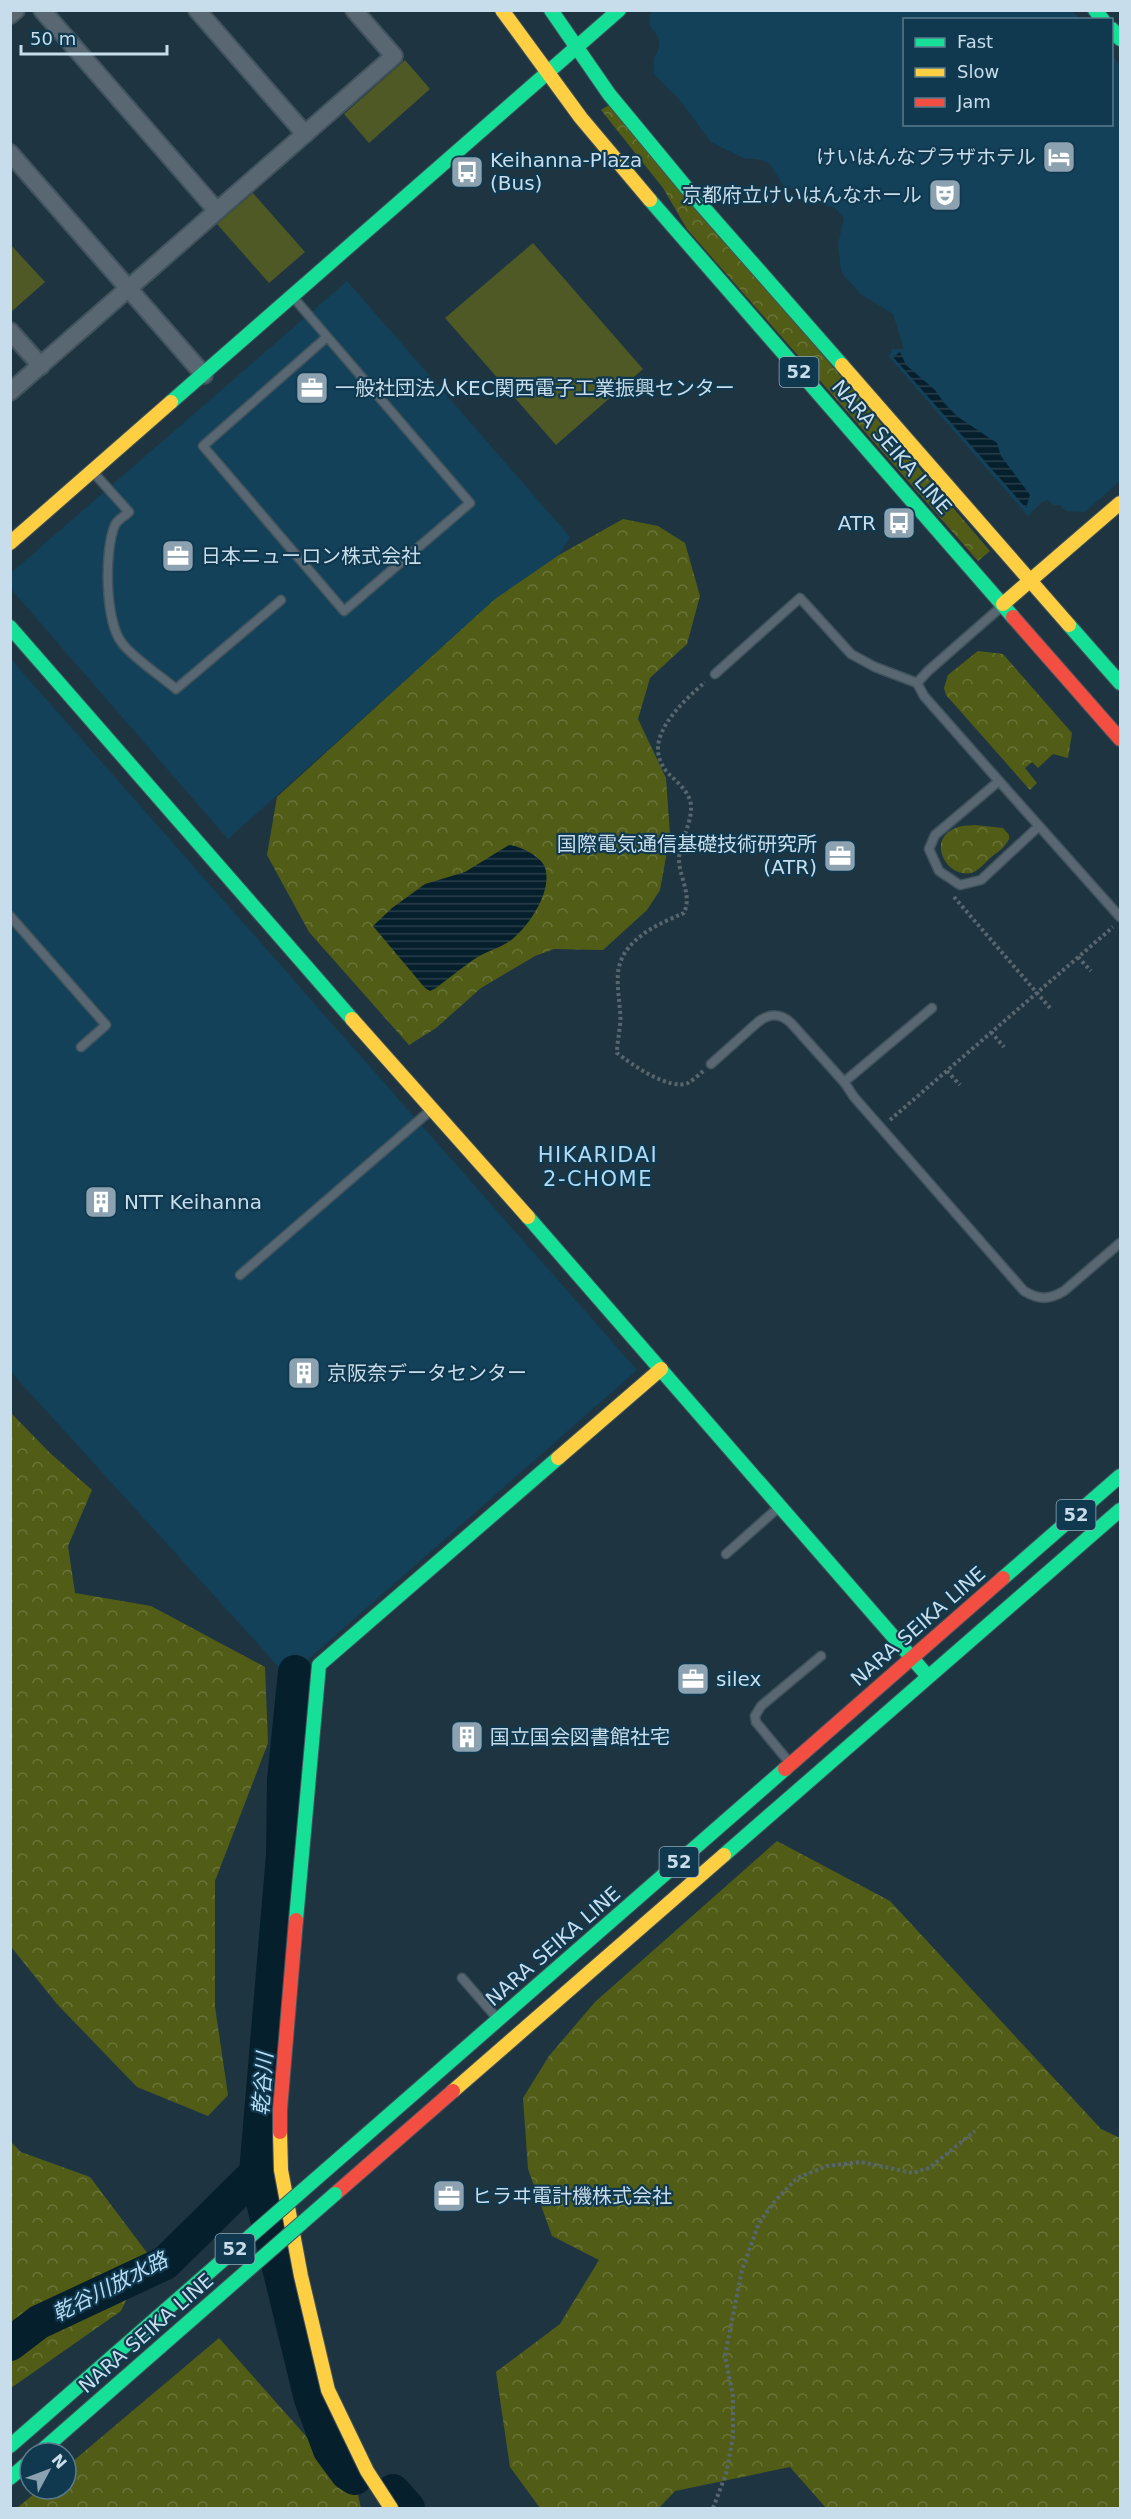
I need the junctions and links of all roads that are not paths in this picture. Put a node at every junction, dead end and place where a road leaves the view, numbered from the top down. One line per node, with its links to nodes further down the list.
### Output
1 (16, 10): 8 (street)
2 (42, 10): 14 (street)
3 (197, 10): 12 (street)
4 (354, 10): 12 (street)
5 (492, 10): 9 (street)
6 (551, 10): 10 (main road, NARA SEIKA LINE / 52)
7 (619, 10): 10 (main road)
8 (10, 15)
9 (505, 15): 11 (main road, NARA SEIKA LINE / 52)
10 (576, 47): 11 (main road); 25 (main road, NARA SEIKA LINE / 52)
11 (547, 73): 16 (main road); 27 (main road, NARA SEIKA LINE / 52)
12 (305, 134): 14 (street)
13 (10, 153): 15 (street)
14 (217, 211): 15 (street)
15 (129, 289): 19 (street); 20 (street)
16 (293, 297): 18 (lane); 20 (main road)
17 (10, 332): 19 (street)
18 (327, 337): 18 (lane)
19 (40, 366): 21 (street)
20 (204, 375): 22 (main road)
21 (10, 392)
22 (93, 471): 24 (main road); 26 (lane)
23 (1120, 503): 25 (main road)
24 (10, 543)
25 (1030, 581): 27 (main road); 31 (main road, NARA SEIKA LINE / 52)
26 (281, 600)
27 (1003, 604): 30 (lane); 32 (main road, NARA SEIKA LINE / 52)
28 (10, 627): 41 (main road)
29 (715, 674): 30 (lane)
30 (917, 683): 33 (lane)
31 (1120, 683)
32 (1120, 739)
33 (999, 781): 34 (lane); 34 (lane)
34 (1039, 826): 36 (lane)
35 (10, 916): 38 (lane)
36 (1120, 919)
37 (932, 1008): 40 (lane)
38 (81, 1047)
39 (711, 1064): 40 (lane)
40 (844, 1082): 42 (lane)
41 (433, 1108): 43 (lane); 44 (main road)
42 (1120, 1243)
43 (240, 1275)
44 (661, 1369): 46 (main road); 57 (main road)
45 (1120, 1476): 50 (main road, NARA SEIKA LINE / 52)
46 (780, 1506): 48 (lane); 50 (main road)
47 (1120, 1510): 51 (main road, NARA SEIKA LINE / 52)
48 (726, 1554)
49 (821, 1656): 52 (lane)
50 (911, 1657): 51 (main road); 52 (main road, NARA SEIKA LINE / 52)
51 (928, 1677): 55 (main road, NARA SEIKA LINE / 52, bridge)
52 (791, 1764): 54 (main road, NARA SEIKA LINE / 52)
53 (462, 1978): 54 (lane)
54 (499, 2019): 56 (main road, NARA SEIKA LINE / 52, bridge)
55 (53, 2441)
56 (10, 2446)
57 (391, 2508)

